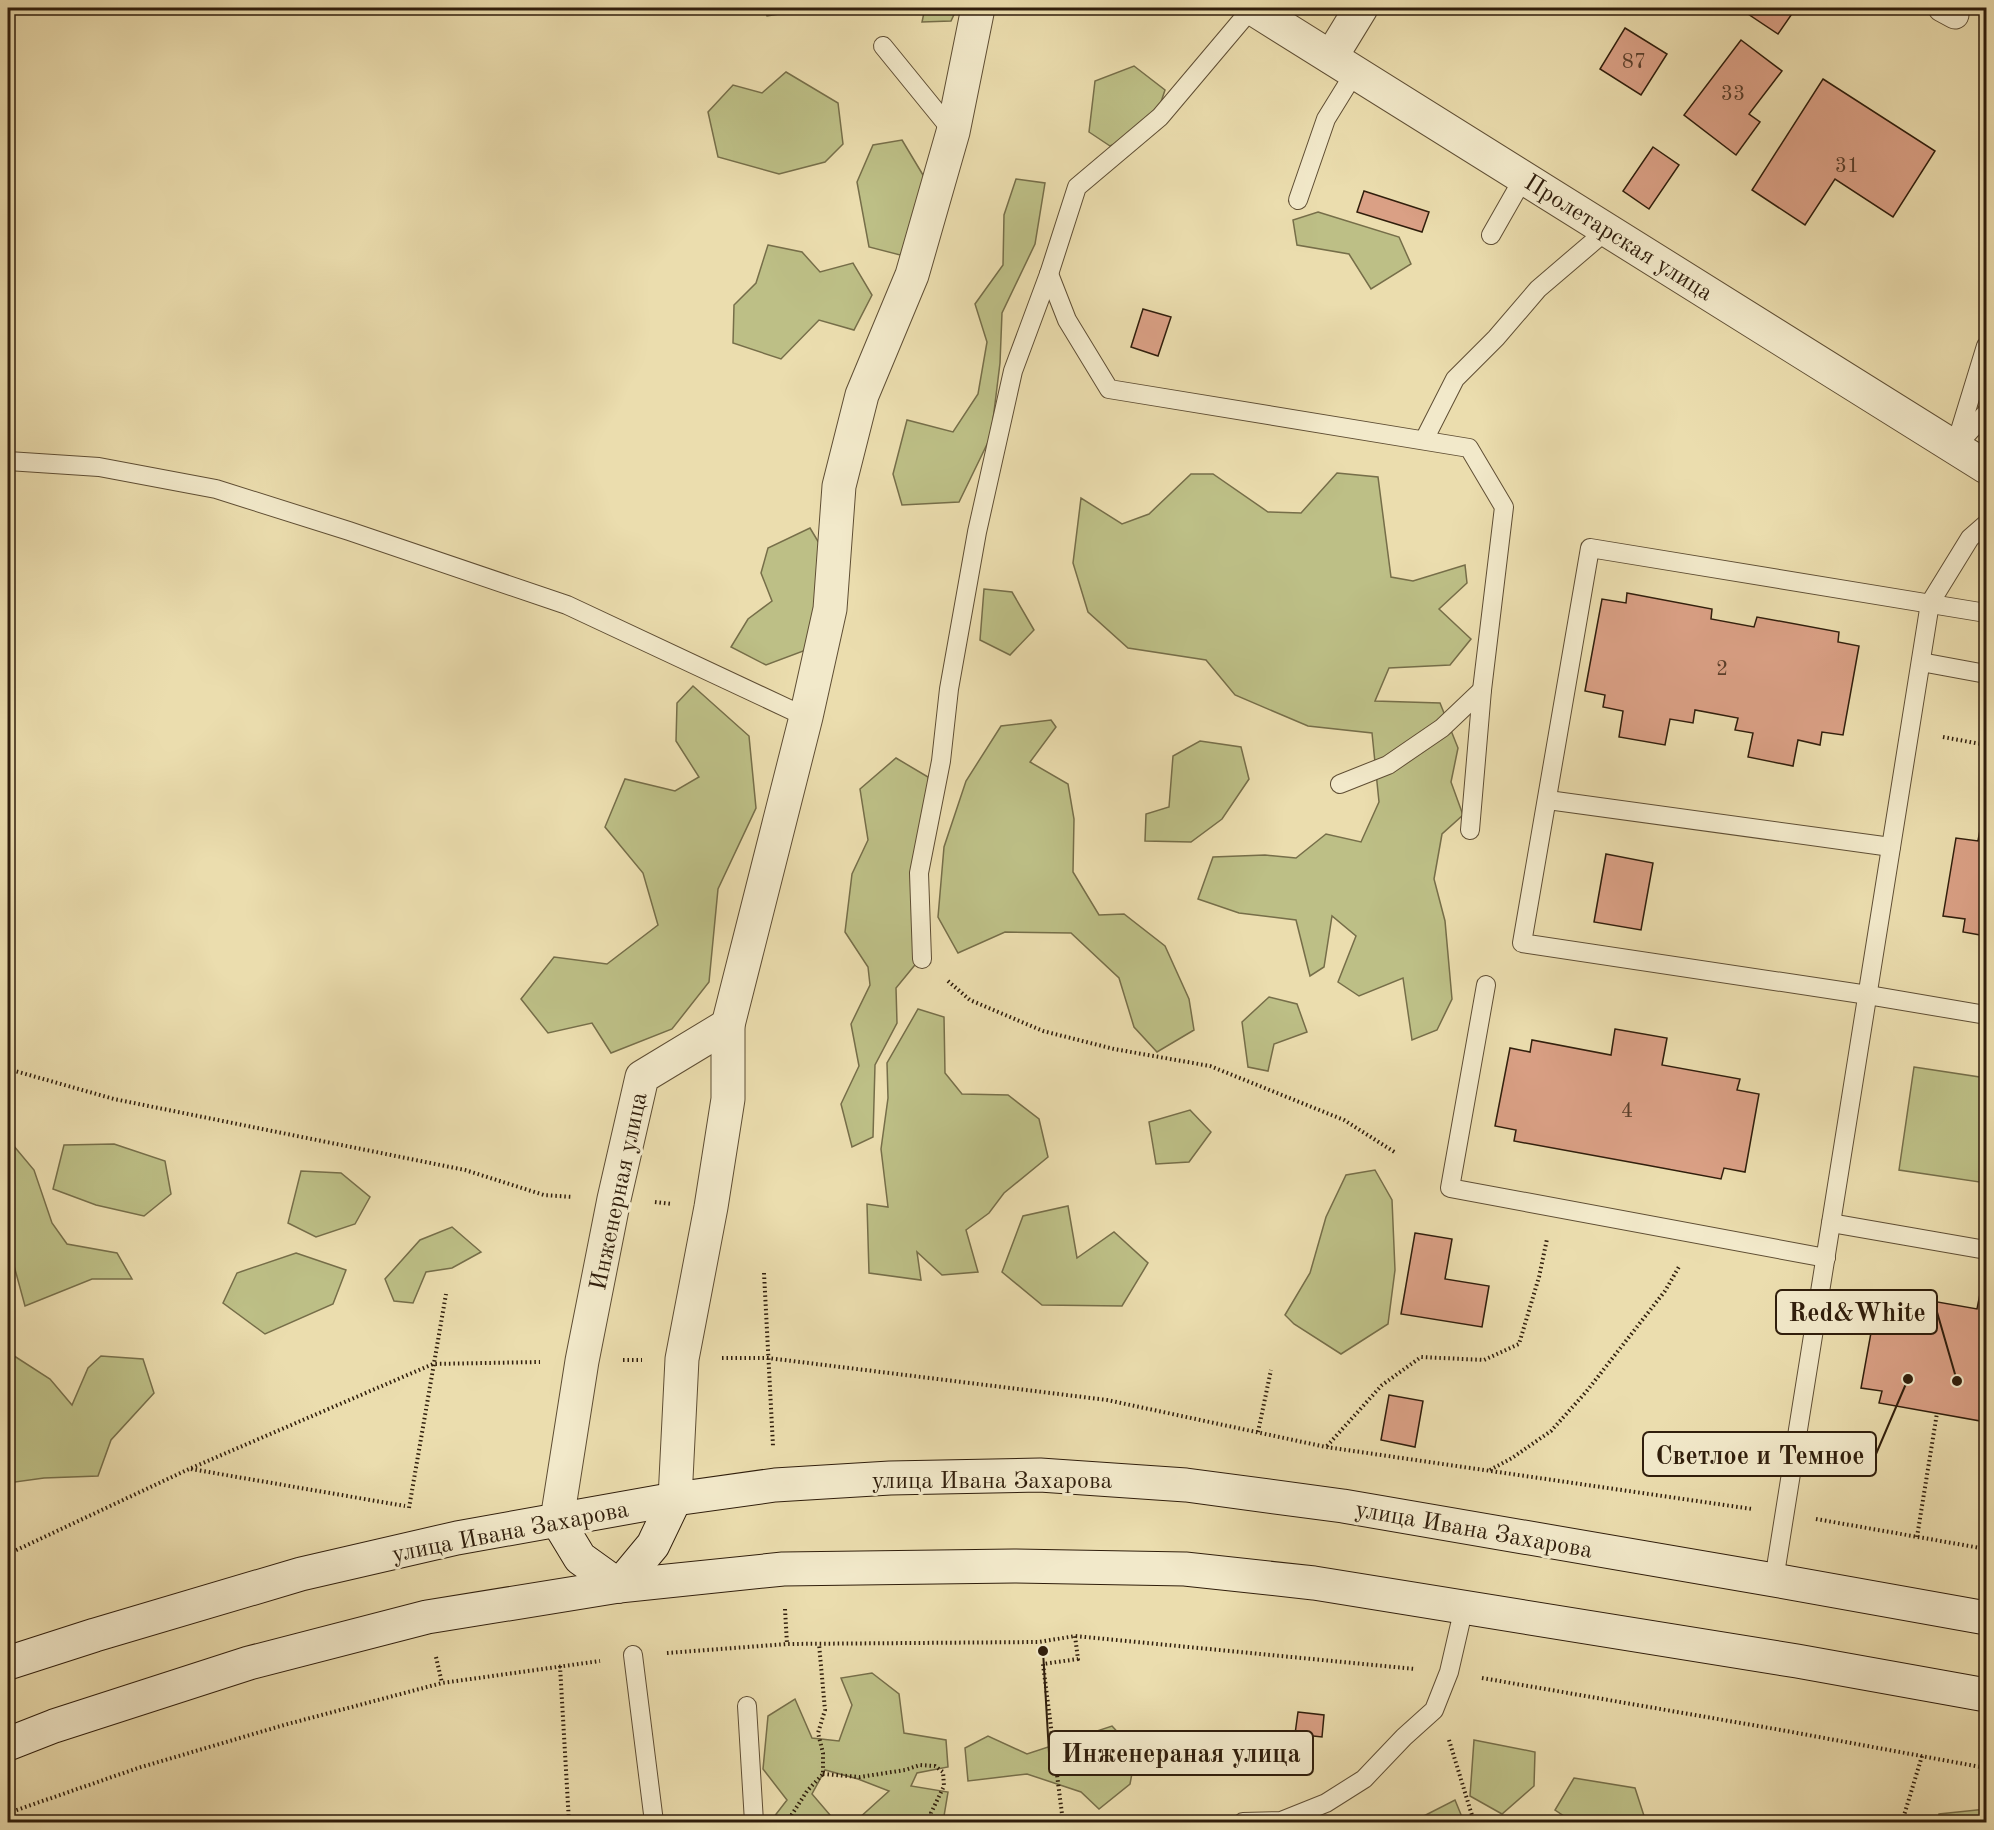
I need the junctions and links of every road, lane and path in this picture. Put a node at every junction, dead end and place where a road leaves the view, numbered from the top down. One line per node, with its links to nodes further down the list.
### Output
1 (978, 8): 6 (main road)
2 (1252, 8): 5 (main road, Пролетарская улица); 11 (lane)
3 (1361, 8): 5 (main road)
4 (883, 46): 6 (lane)
5 (1343, 65): 7 (main road, Пролетарская улица); 8 (lane)
6 (953, 132): 24 (main road)
7 (1524, 177): 9 (main road, Пролетарская улица); 10 (lane)
8 (1298, 200)
9 (1607, 230): 14 (lane); 15 (main road, Пролетарская улица)
10 (1491, 235)
11 (1049, 274): 14 (lane); 31 (lane)
12 (1986, 346): 15 (lane)
13 (1986, 413): 15 (lane)
14 (1424, 440): 23 (lane)
15 (1955, 447): 17 (main road, Пролетарская улица)
16 (8, 461): 24 (lane)
17 (1986, 467)
18 (1986, 525): 19 (lane)
19 (1930, 603): 20 (lane); 21 (lane); 28 (lane)
20 (1986, 613)
21 (1921, 662): 22 (lane); 30 (lane)
22 (1986, 674)
23 (1482, 690): 27 (lane); 29 (lane)
24 (806, 717): 35 (main road)
25 (1941, 737): 26 (path)
26 (1986, 745)
27 (1340, 784)
28 (1548, 800): 30 (lane); 33 (lane)
29 (1470, 830)
30 (1891, 847): 33 (lane)
31 (922, 959): 37 (path)
32 (1486, 986): 40 (lane)
33 (1868, 995): 34 (lane); 41 (lane)
34 (1986, 1016)
35 (728, 1025): 38 (main road, Инженерная улица); 39 (main road)
36 (8, 1069): 38 (path)
37 (1396, 1153)
38 (614, 1199): 39 (path); 49 (main road, Инженерная улица)
39 (711, 1207): 48 (main road)
40 (1554, 1207): 42 (lane); 54 (path)
41 (1832, 1223): 43 (lane); 44 (lane)
42 (1697, 1233): 44 (lane); 56 (path)
43 (1986, 1250)
44 (1826, 1258): 60 (lane)
45 (764, 1273): 47 (path)
46 (446, 1294): 50 (path)
47 (768, 1358): 48 (path); 53 (path); 57 (path)
48 (682, 1359): 49 (path); 58 (main road)
49 (582, 1361): 50 (path); 61 (main road, Инженерная улица)
50 (433, 1364): 55 (path); 59 (path)
51 (1271, 1370): 53 (path)
52 (1937, 1413): 62 (path)
53 (1258, 1432): 54 (path)
54 (1326, 1447): 56 (path)
55 (189, 1469): 59 (path); 65 (path)
56 (1489, 1471): 60 (path)
57 (775, 1485): 58 (main road, улица Ивана Захарова); 66 (main road, улица Ивана Захарова)
58 (675, 1499): 61 (main road, улица Ивана Захарова); 67 (main road)
59 (409, 1506): 63 (path)
60 (1786, 1514): 62 (path); 66 (lane)
61 (557, 1520): 63 (main road, улица Ивана Захарова); 67 (main road)
62 (1917, 1537): 64 (path)
63 (414, 1548): 73 (main road, улица Ивана Захарова)
64 (1986, 1549)
65 (8, 1554)
66 (1774, 1580): 69 (main road, улица Ивана Захарова)
67 (619, 1586): 68 (main road); 79 (main road)
68 (1464, 1607): 75 (lane); 76 (main road)
69 (1986, 1618)
70 (1075, 1636): 71 (path); 75 (path); 89 (path)
71 (819, 1644): 72 (path); 82 (path)
72 (633, 1655): 74 (path); 85 (lane)
73 (8, 1664)
74 (560, 1666): 83 (path); 84 (path)
75 (1449, 1672): 78 (lane); 80 (path)
76 (1986, 1695)
77 (747, 1706): 86 (lane)
78 (1434, 1710): 90 (lane); 91 (path)
79 (8, 1744)
80 (1922, 1756): 81 (path); 92 (path)
81 (1986, 1768)
82 (823, 1774): 87 (path); 88 (path)
83 (8, 1813)
84 (569, 1822)
85 (654, 1822)
86 (754, 1822)
87 (787, 1822)
88 (931, 1822)
89 (1063, 1822)
90 (1243, 1822)
91 (1474, 1822)
92 (1902, 1822)

